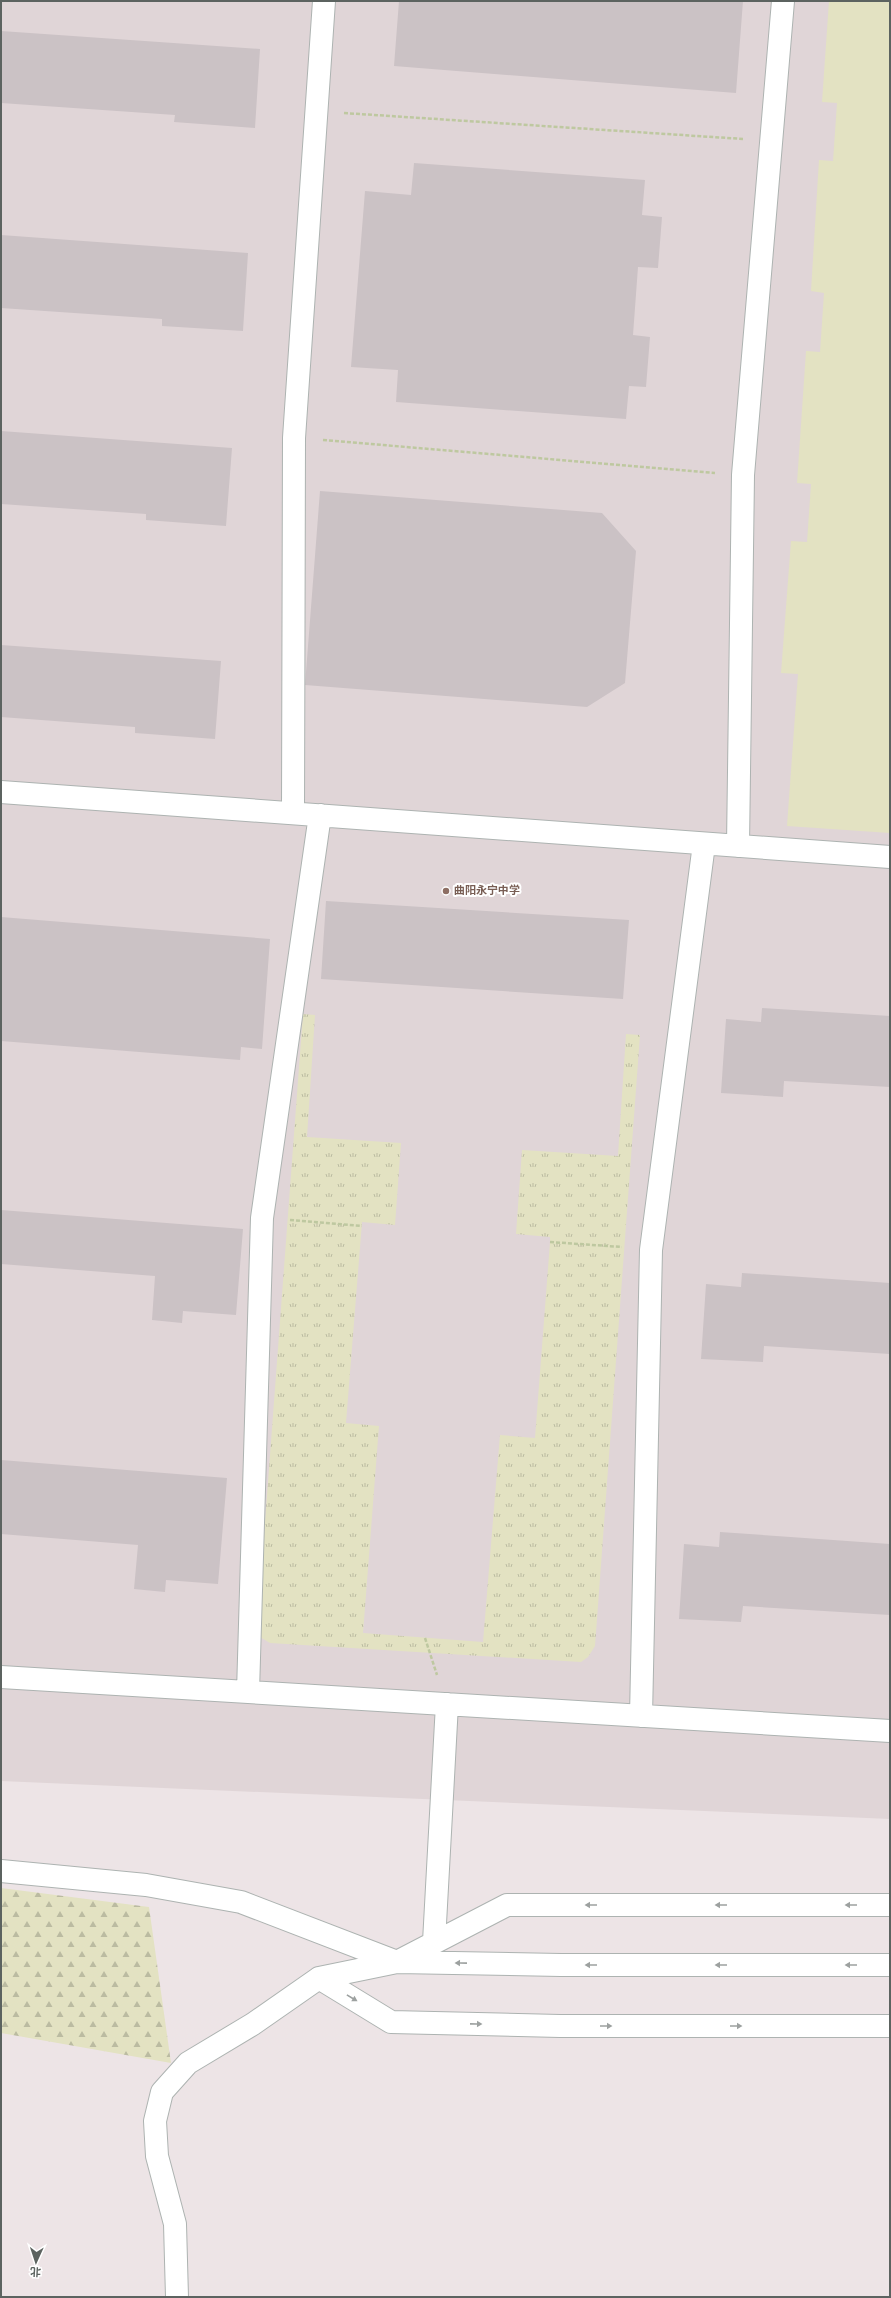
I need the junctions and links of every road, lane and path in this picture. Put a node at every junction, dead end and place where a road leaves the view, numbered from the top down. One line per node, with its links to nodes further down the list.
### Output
1 (324, 1): 3 (street)
2 (783, 1): 4 (street)
3 (316, 112): 4 (path); 5 (street)
4 (771, 141): 6 (street)
5 (294, 438): 6 (path); 8 (street)
6 (743, 475): 11 (street)
7 (1, 792): 8 (street)
8 (293, 813): 9 (street)
9 (320, 815): 10 (street); 13 (street)
10 (704, 844): 11 (street); 16 (street)
11 (738, 846): 12 (street)
12 (890, 857)
13 (262, 1218): 14 (path); 19 (street)
14 (362, 1226)
15 (550, 1242): 16 (path)
16 (651, 1250): 21 (street)
17 (425, 1638): 20 (path)
18 (1, 1677): 19 (street)
19 (248, 1692): 20 (street)
20 (447, 1704): 21 (street); 25 (street)
21 (641, 1716): 22 (street)
22 (890, 1731)
23 (1, 1871): 26 (street)
24 (890, 1905): 25 (street, one-way to 25)
25 (434, 1942): 26 (street)
26 (397, 1962): 27 (street, one-way to 26); 28 (street)
27 (890, 1965)
28 (319, 1978): 29 (street, one-way to 29); 30 (street)
29 (890, 2026)
30 (177, 2297)

